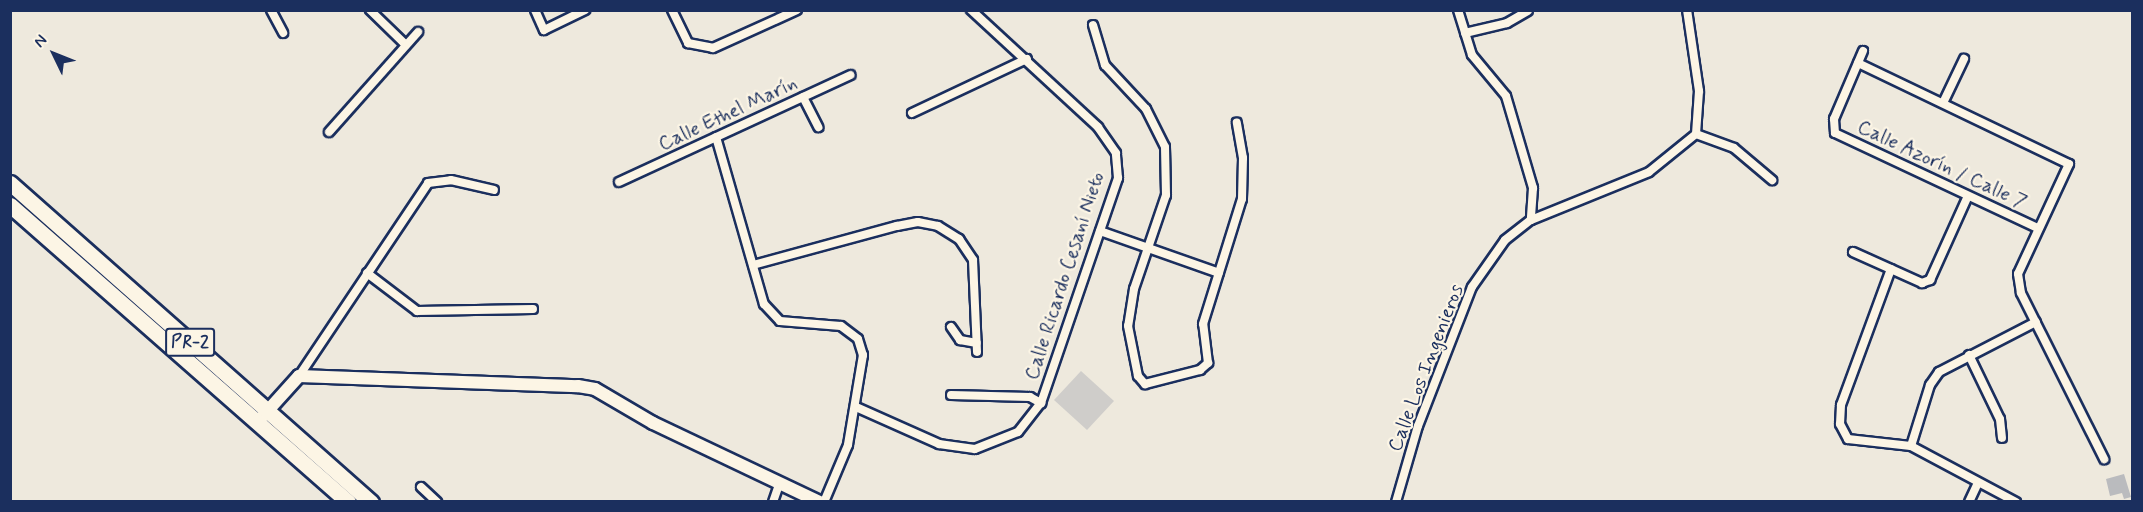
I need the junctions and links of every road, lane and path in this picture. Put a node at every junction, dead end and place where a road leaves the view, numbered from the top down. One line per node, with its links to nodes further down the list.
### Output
1 (271, 10): 13 (street)
2 (370, 10): 15 (street)
3 (535, 10): 4 (street)
4 (585, 10)
5 (672, 10): 6 (street)
6 (797, 10)
7 (971, 10): 17 (street, Calle Ricardo Cesaní Nieto)
8 (1458, 10): 14 (street)
9 (1687, 10): 27 (street)
10 (1528, 11): 14 (street)
11 (1094, 28): 38 (street)
12 (418, 32): 15 (street)
13 (283, 33)
14 (1465, 33): 35 (street)
15 (406, 45): 26 (street)
16 (1863, 51): 19 (street, Calle Azorín / Calle 7)
17 (1027, 59): 23 (street); 37 (street, Calle Ricardo Cesaní Nieto)
18 (1964, 59): 22 (street)
19 (1858, 63): 22 (street); 33 (street, Calle Azorín / Calle 7)
20 (851, 75): 21 (street, Calle Ethel Marín)
21 (803, 97): 25 (street); 28 (street, Calle Ethel Marín)
22 (1944, 103): 36 (street)
23 (912, 113)
24 (1237, 123): 43 (street)
25 (818, 127)
26 (329, 132)
27 (1696, 134): 29 (street); 35 (street, Calle Los Ingenieros)
28 (716, 137): 31 (street, Calle Ethel Marín); 40 (street)
29 (1772, 180)
30 (10, 183): 54 (highway, PR-2)
31 (619, 183)
32 (494, 190): 42 (street)
33 (1968, 196): 36 (street, Calle Azorín / Calle 7); 41 (street)
34 (10, 204): 55 (highway, PR-2)
35 (1531, 220): 67 (street, Calle Los Ingenieros)
36 (2038, 228): 45 (street)
37 (1100, 231): 38 (street); 51 (street, Calle Ricardo Cesaní Nieto)
38 (1149, 249): 43 (street); 43 (street)
39 (1853, 252): 41 (street)
40 (753, 265): 46 (street); 53 (street)
41 (1891, 269): 57 (street)
42 (366, 273): 44 (street); 48 (street)
43 (1219, 273)
44 (533, 309)
45 (2036, 322): 47 (street); 58 (street)
46 (951, 327)
47 (1969, 355): 56 (street); 57 (street)
48 (299, 376): 54 (street); 60 (street)
49 (951, 394): 50 (street)
50 (961, 395): 51 (street); 52 (street)
51 (1041, 403): 53 (street, Calle Ricardo Cesaní Nieto)
52 (964, 406)
53 (856, 407): 66 (street)
54 (267, 410): 55 (street); 63 (highway, PR-2)
55 (257, 422): 62 (highway, PR-2)
56 (2002, 438)
57 (1911, 446): 59 (street)
58 (2104, 459)
59 (1978, 483): 68 (street); 69 (street)
60 (779, 485): 65 (street); 66 (street)
61 (421, 487): 64 (street)
62 (348, 501)
63 (371, 501)
64 (437, 501)
65 (773, 501)
66 (821, 501)
67 (1396, 501)
68 (1969, 501)
69 (2016, 501)

